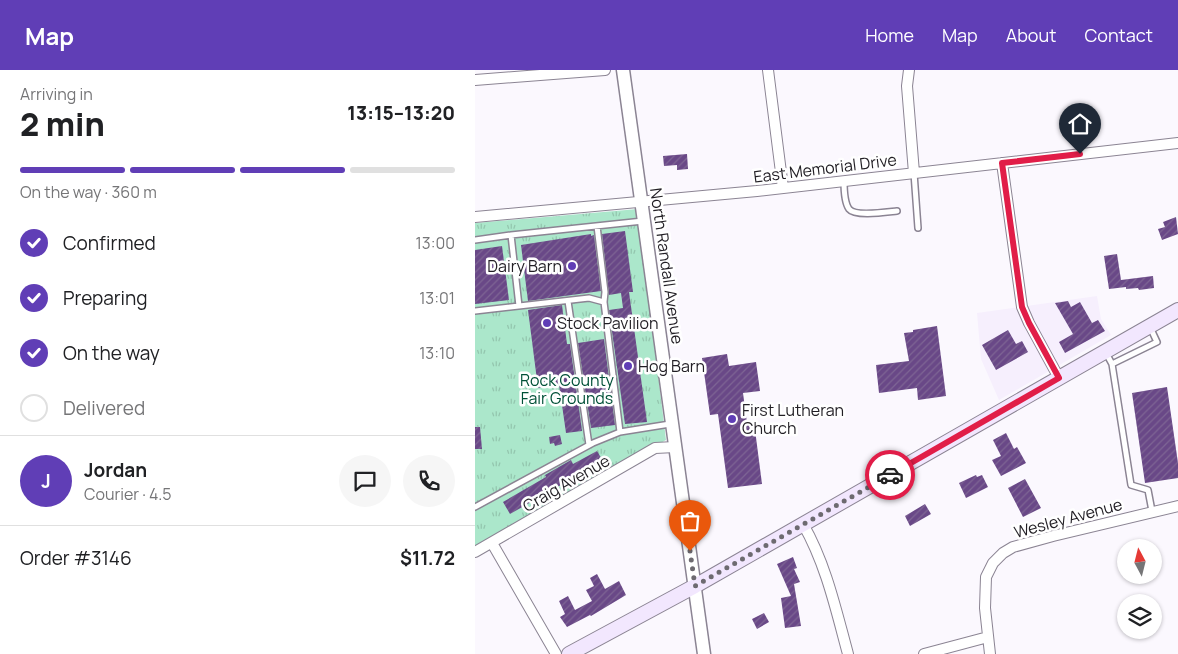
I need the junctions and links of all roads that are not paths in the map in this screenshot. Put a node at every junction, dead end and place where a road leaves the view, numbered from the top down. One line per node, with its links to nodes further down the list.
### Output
1 (605, 70): 5 (street)
2 (623, 70): 11 (street, North Randall Avenue)
3 (768, 70): 10 (street)
4 (909, 70): 8 (street)
5 (475, 80)
6 (1178, 143): 7 (street, East Memorial Drive)
7 (1002, 163): 8 (street, East Memorial Drive); 25 (street)
8 (914, 173): 9 (street, East Memorial Drive); 16 (lane)
9 (844, 180): 10 (street, East Memorial Drive); 12 (lane)
10 (783, 188): 11 (street, East Memorial Drive)
11 (642, 202): 13 (street, East Memorial Drive); 14 (street, North Randall Avenue)
12 (897, 211)
13 (475, 217)
14 (645, 221): 15 (lane); 26 (street, North Randall Avenue)
15 (597, 226): 17 (lane); 20 (lane)
16 (918, 228)
17 (511, 235): 18 (lane); 21 (lane)
18 (475, 240)
19 (568, 301): 20 (lane); 21 (lane); 28 (lane)
20 (604, 302): 27 (lane)
21 (519, 306): 23 (lane)
22 (1178, 310): 24 (main road)
23 (475, 311)
24 (1109, 358): 25 (main road); 32 (lane)
25 (1059, 378): 33 (main road)
26 (672, 424): 27 (lane); 29 (street, North Randall Avenue)
27 (620, 432): 28 (lane)
28 (589, 444): 31 (lane)
29 (675, 446): 34 (street, Craig Avenue); 36 (street, North Randall Avenue)
30 (1178, 506): 32 (street, Wesley Avenue)
31 (475, 507)
32 (1152, 511): 37 (street, Wesley Avenue)
33 (803, 524): 36 (main road); 41 (street)
34 (492, 543): 35 (street, Craig Avenue); 38 (street)
35 (475, 552)
36 (695, 586): 39 (main road); 40 (street, North Randall Avenue)
37 (988, 637): 42 (street); 43 (street, Wesley Avenue)
38 (556, 654)
39 (569, 654)
40 (704, 654)
41 (848, 654)
42 (924, 654)
43 (990, 654)

